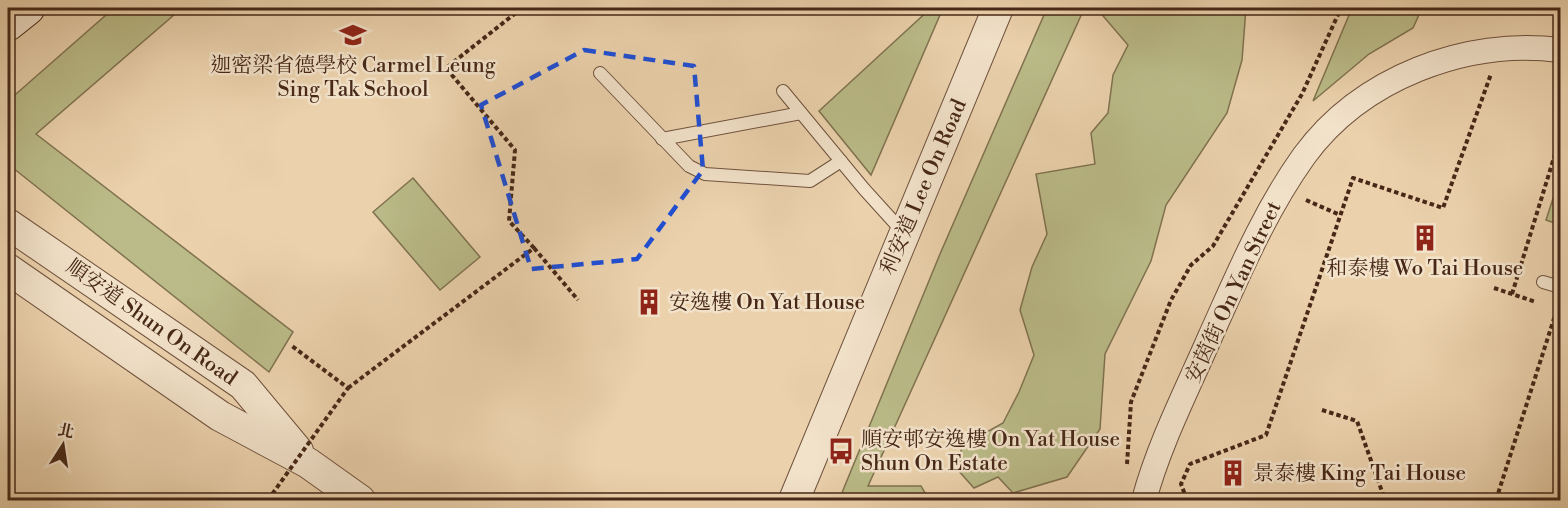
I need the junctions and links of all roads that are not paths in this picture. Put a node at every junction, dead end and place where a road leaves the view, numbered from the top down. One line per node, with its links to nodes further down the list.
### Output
1 (28, 8): 3 (main road)
2 (998, 8): 11 (street, 利安道 Lee On Road)
3 (8, 24)
4 (1560, 50): 18 (street, 安茵街 On Yan Street)
5 (600, 73): 8 (lane)
6 (783, 91): 7 (lane)
7 (801, 113): 8 (lane); 9 (lane)
8 (662, 139): 9 (lane)
9 (841, 161): 11 (lane)
10 (8, 224): 15 (street, 順安道 Shun On Road)
11 (903, 233): 17 (street, 利安道 Lee On Road)
12 (8, 269): 15 (street, 順安道 Shun On Road)
13 (1543, 282): 14 (lane)
14 (1560, 287)
15 (308, 463): 16 (street, 順安道 Shun On Road)
16 (360, 501)
17 (794, 501)
18 (1144, 501)

